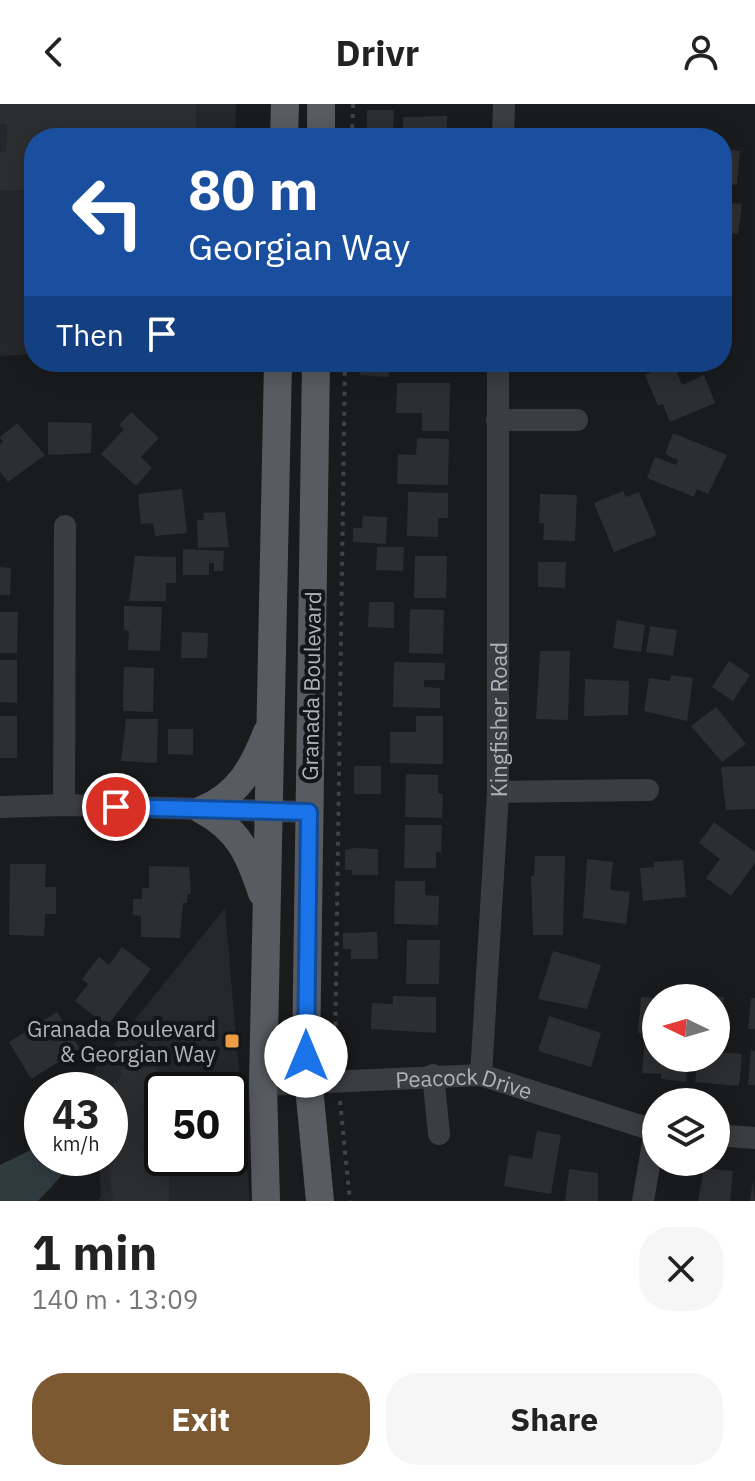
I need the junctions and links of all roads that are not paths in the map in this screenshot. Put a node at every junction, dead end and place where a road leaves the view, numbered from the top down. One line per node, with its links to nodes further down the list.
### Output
1 (285, 104): 4 (main road)
2 (321, 104): 5 (main road)
3 (504, 104): 6 (street)
4 (284, 128)
5 (321, 128)
6 (503, 128)
7 (278, 372): 13 (main road, Granada Boulevard)
8 (316, 372): 20 (main road, Granada Boulevard)
9 (498, 372): 10 (street, Kingfisher Road)
10 (497, 420): 11 (street); 15 (street, Kingfisher Road)
11 (577, 420)
12 (65, 526): 16 (street)
13 (272, 721): 18 (main road); 19 (main road, Granada Boulevard)
14 (648, 790): 15 (street)
15 (498, 792): 23 (street, Kingfisher Road)
16 (64, 805): 17 (street); 18 (street)
17 (0, 807)
18 (202, 810): 19 (street); 21 (main road)
19 (270, 812): 20 (street); 21 (main road, Granada Boulevard)
20 (309, 812): 24 (main road, Granada Boulevard)
21 (268, 909): 25 (main road, Granada Boulevard)
22 (433, 1075): 23 (street, Peacock Drive); 24 (street, Peacock Drive); 27 (street)
23 (481, 1075): 26 (street, Peacock Drive)
24 (309, 1083): 25 (street, Peacock Drive); 32 (main road, Granada Boulevard)
25 (263, 1085): 31 (main road, Granada Boulevard)
26 (642, 1127)
27 (439, 1134)
28 (730, 1136): 29 (street)
29 (755, 1138)
30 (647, 1176): 33 (street)
31 (266, 1201)
32 (320, 1201)
33 (643, 1201)

